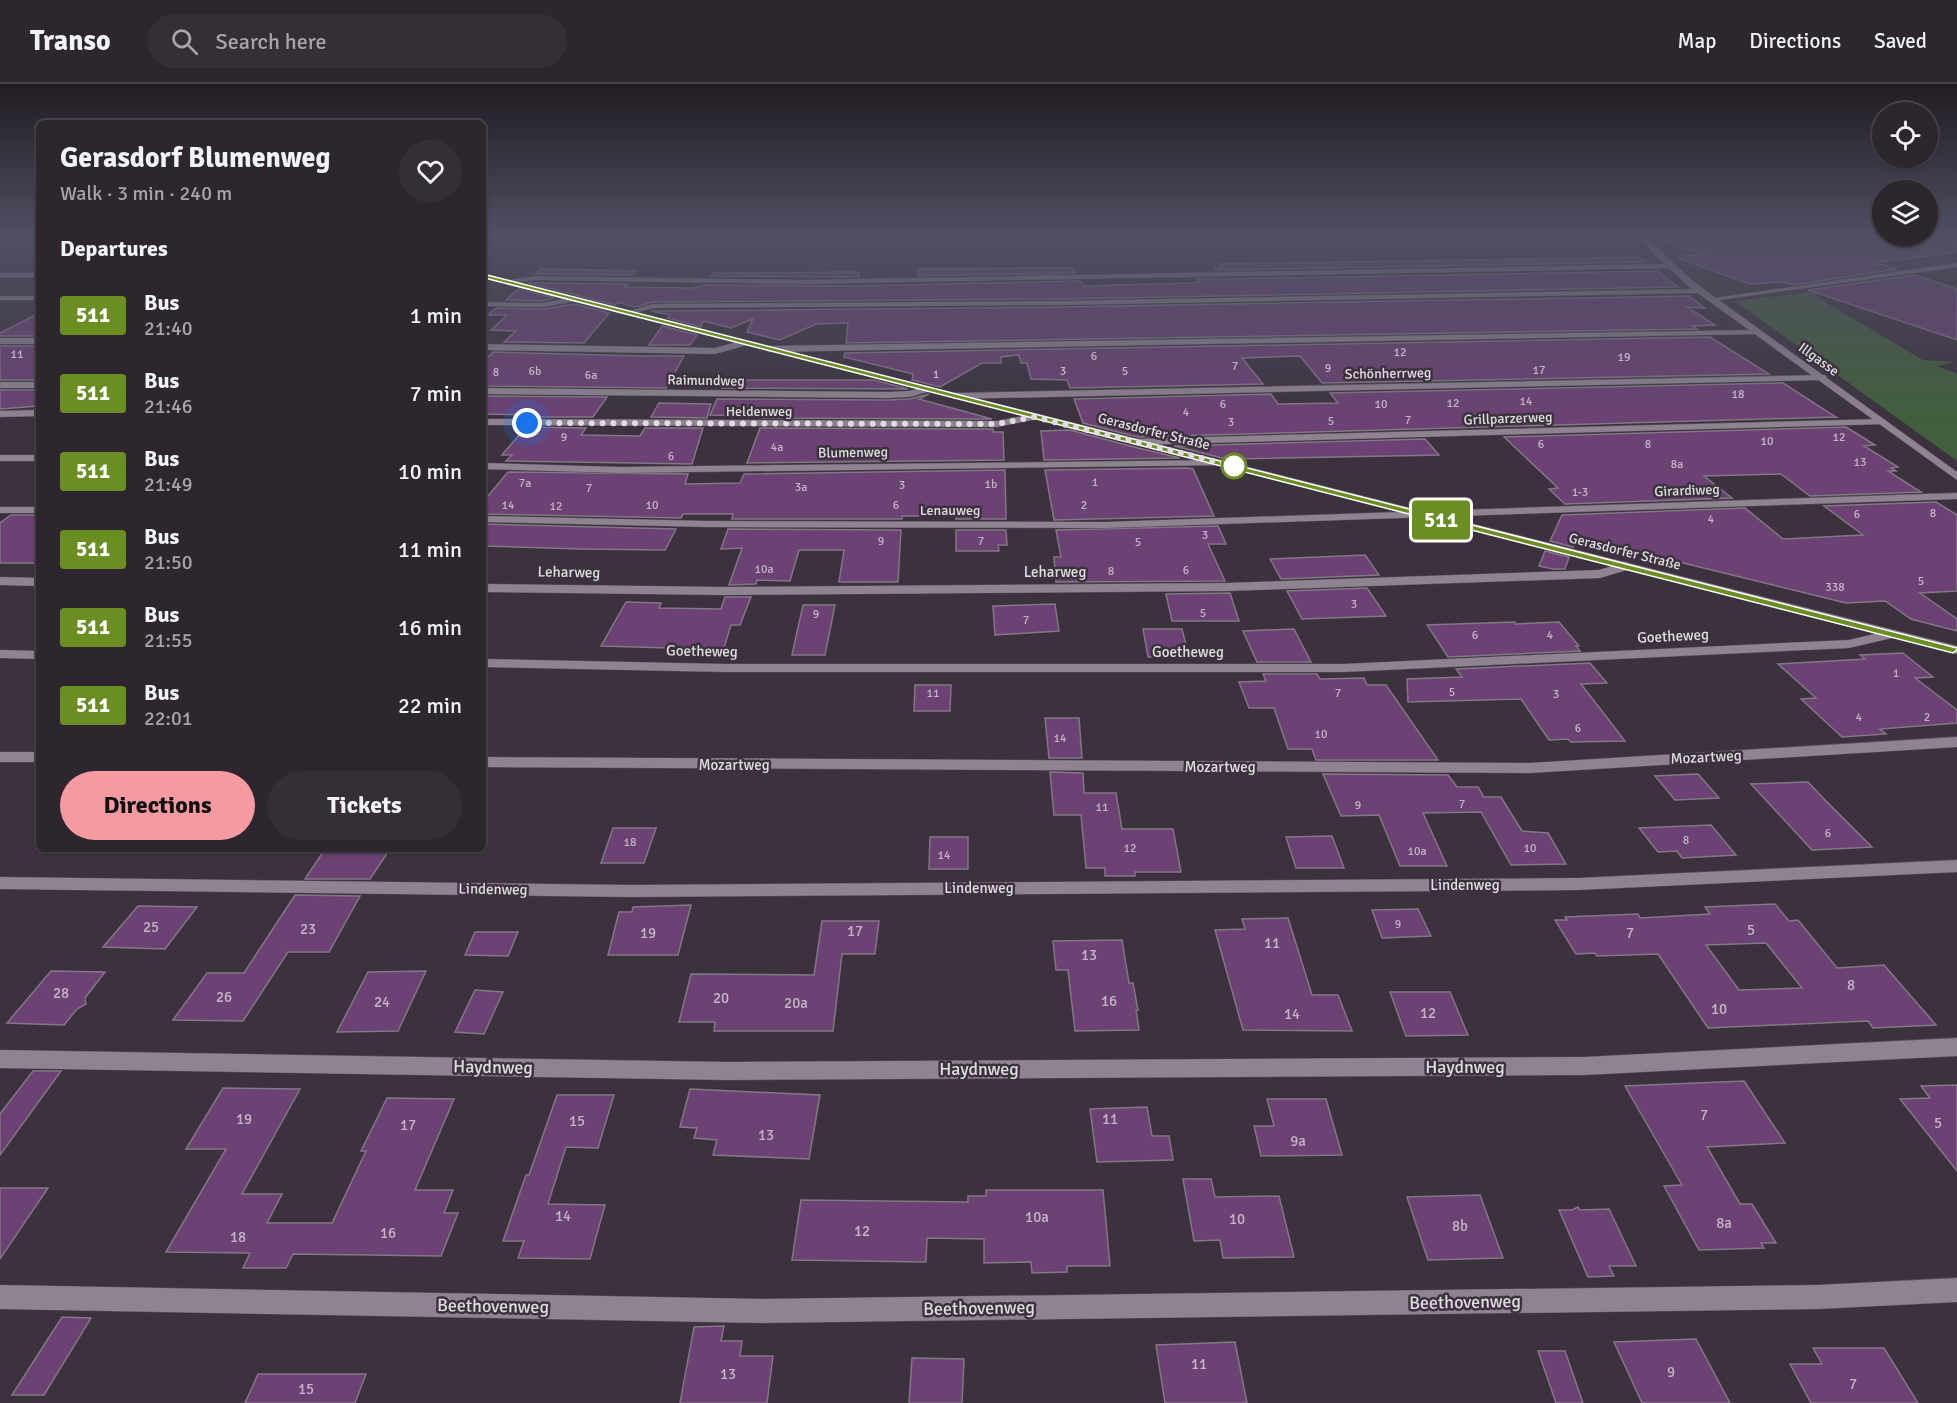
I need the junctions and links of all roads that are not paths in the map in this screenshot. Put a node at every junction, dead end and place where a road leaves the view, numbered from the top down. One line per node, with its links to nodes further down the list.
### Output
1 (0, 298): 2 (street)
2 (36, 298)
3 (569, 298): 7 (street, Gerasdorfer Straße)
4 (1350, 298): 9 (street)
5 (1712, 298): 6 (street); 10 (street, Illgasse)
6 (1715, 298)
7 (574, 299): 8 (street); 9 (street, Gerasdorfer Straße)
8 (486, 304)
9 (627, 313): 13 (street, Gerasdorfer Straße)
10 (1758, 332): 15 (street); 16 (street, Illgasse)
11 (0, 341): 12 (street)
12 (36, 341)
13 (744, 343): 14 (street); 15 (street, Gerasdorfer Straße)
14 (486, 347)
15 (769, 349): 19 (street, Gerasdorfer Straße)
16 (1822, 377): 21 (street, Schönherrweg); 26 (street, Illgasse)
17 (0, 385): 18 (street)
18 (36, 385)
19 (928, 389): 20 (street, Raimundweg); 21 (street, Gerasdorfer Straße)
20 (486, 391)
21 (954, 396): 24 (street, Gerasdorfer Straße)
22 (36, 413): 23 (street)
23 (0, 414)
24 (1034, 417): 25 (street, Heldenweg); 27 (street, Gerasdorfer Straße)
25 (486, 422)
26 (1882, 422): 27 (street, Grillparzerweg); 32 (street, Illgasse)
27 (1134, 442): 30 (street, Gerasdorfer Straße)
28 (0, 458): 29 (street)
29 (36, 458)
30 (1223, 463): 31 (street, Blumenweg); 36 (street, Gerasdorfer Straße)
31 (486, 466)
32 (1957, 477)
33 (1957, 496): 36 (street, Girardiweg)
34 (0, 510): 35 (street)
35 (36, 510)
36 (1417, 514): 37 (street, Lenauweg); 38 (street, Gerasdorfer Straße)
37 (486, 519)
38 (1626, 566): 41 (street, Leharweg); 42 (street, Gerasdorfer Straße)
39 (0, 581): 40 (street)
40 (36, 582)
41 (486, 588)
42 (1891, 634): 43 (street, Gerasdorfer Straße); 46 (street, Goetheweg)
43 (1957, 650)
44 (0, 654): 45 (street)
45 (36, 655)
46 (486, 663)
47 (1957, 742): 50 (street, Mozartweg)
48 (0, 757): 49 (street)
49 (36, 757)
50 (486, 762)
51 (1957, 866): 52 (street, Lindenweg)
52 (0, 883)
53 (1957, 1047): 54 (street, Haydnweg)
54 (0, 1059)
55 (1957, 1290): 56 (street, Beethovenweg)
56 (0, 1297)

